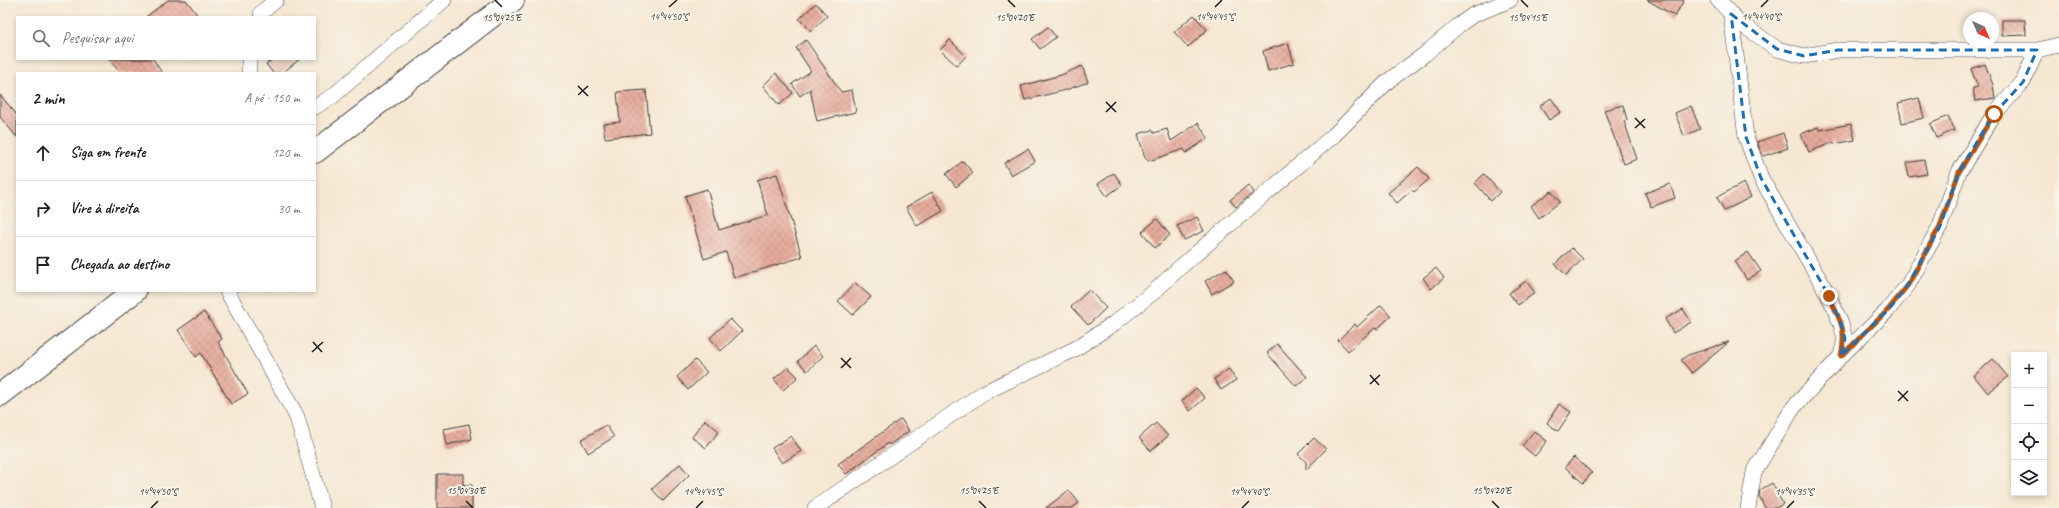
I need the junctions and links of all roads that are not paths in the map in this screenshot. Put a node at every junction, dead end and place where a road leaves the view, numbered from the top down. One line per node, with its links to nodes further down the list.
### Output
1 (276, 0): 6 (street)
2 (444, 0): 12 (street)
3 (513, 0): 13 (main road)
4 (1510, 0): 19 (street)
5 (1718, 0): 7 (street)
6 (261, 10)
7 (1731, 14): 9 (street); 16 (street)
8 (2059, 45): 9 (street)
9 (2037, 50): 16 (street)
10 (249, 60): 11 (street)
11 (249, 72)
12 (316, 106)
13 (316, 151)
14 (134, 292): 17 (main road)
15 (228, 292): 18 (street)
16 (1841, 356): 20 (street)
17 (0, 395)
18 (322, 508)
19 (815, 508)
20 (1748, 508)

